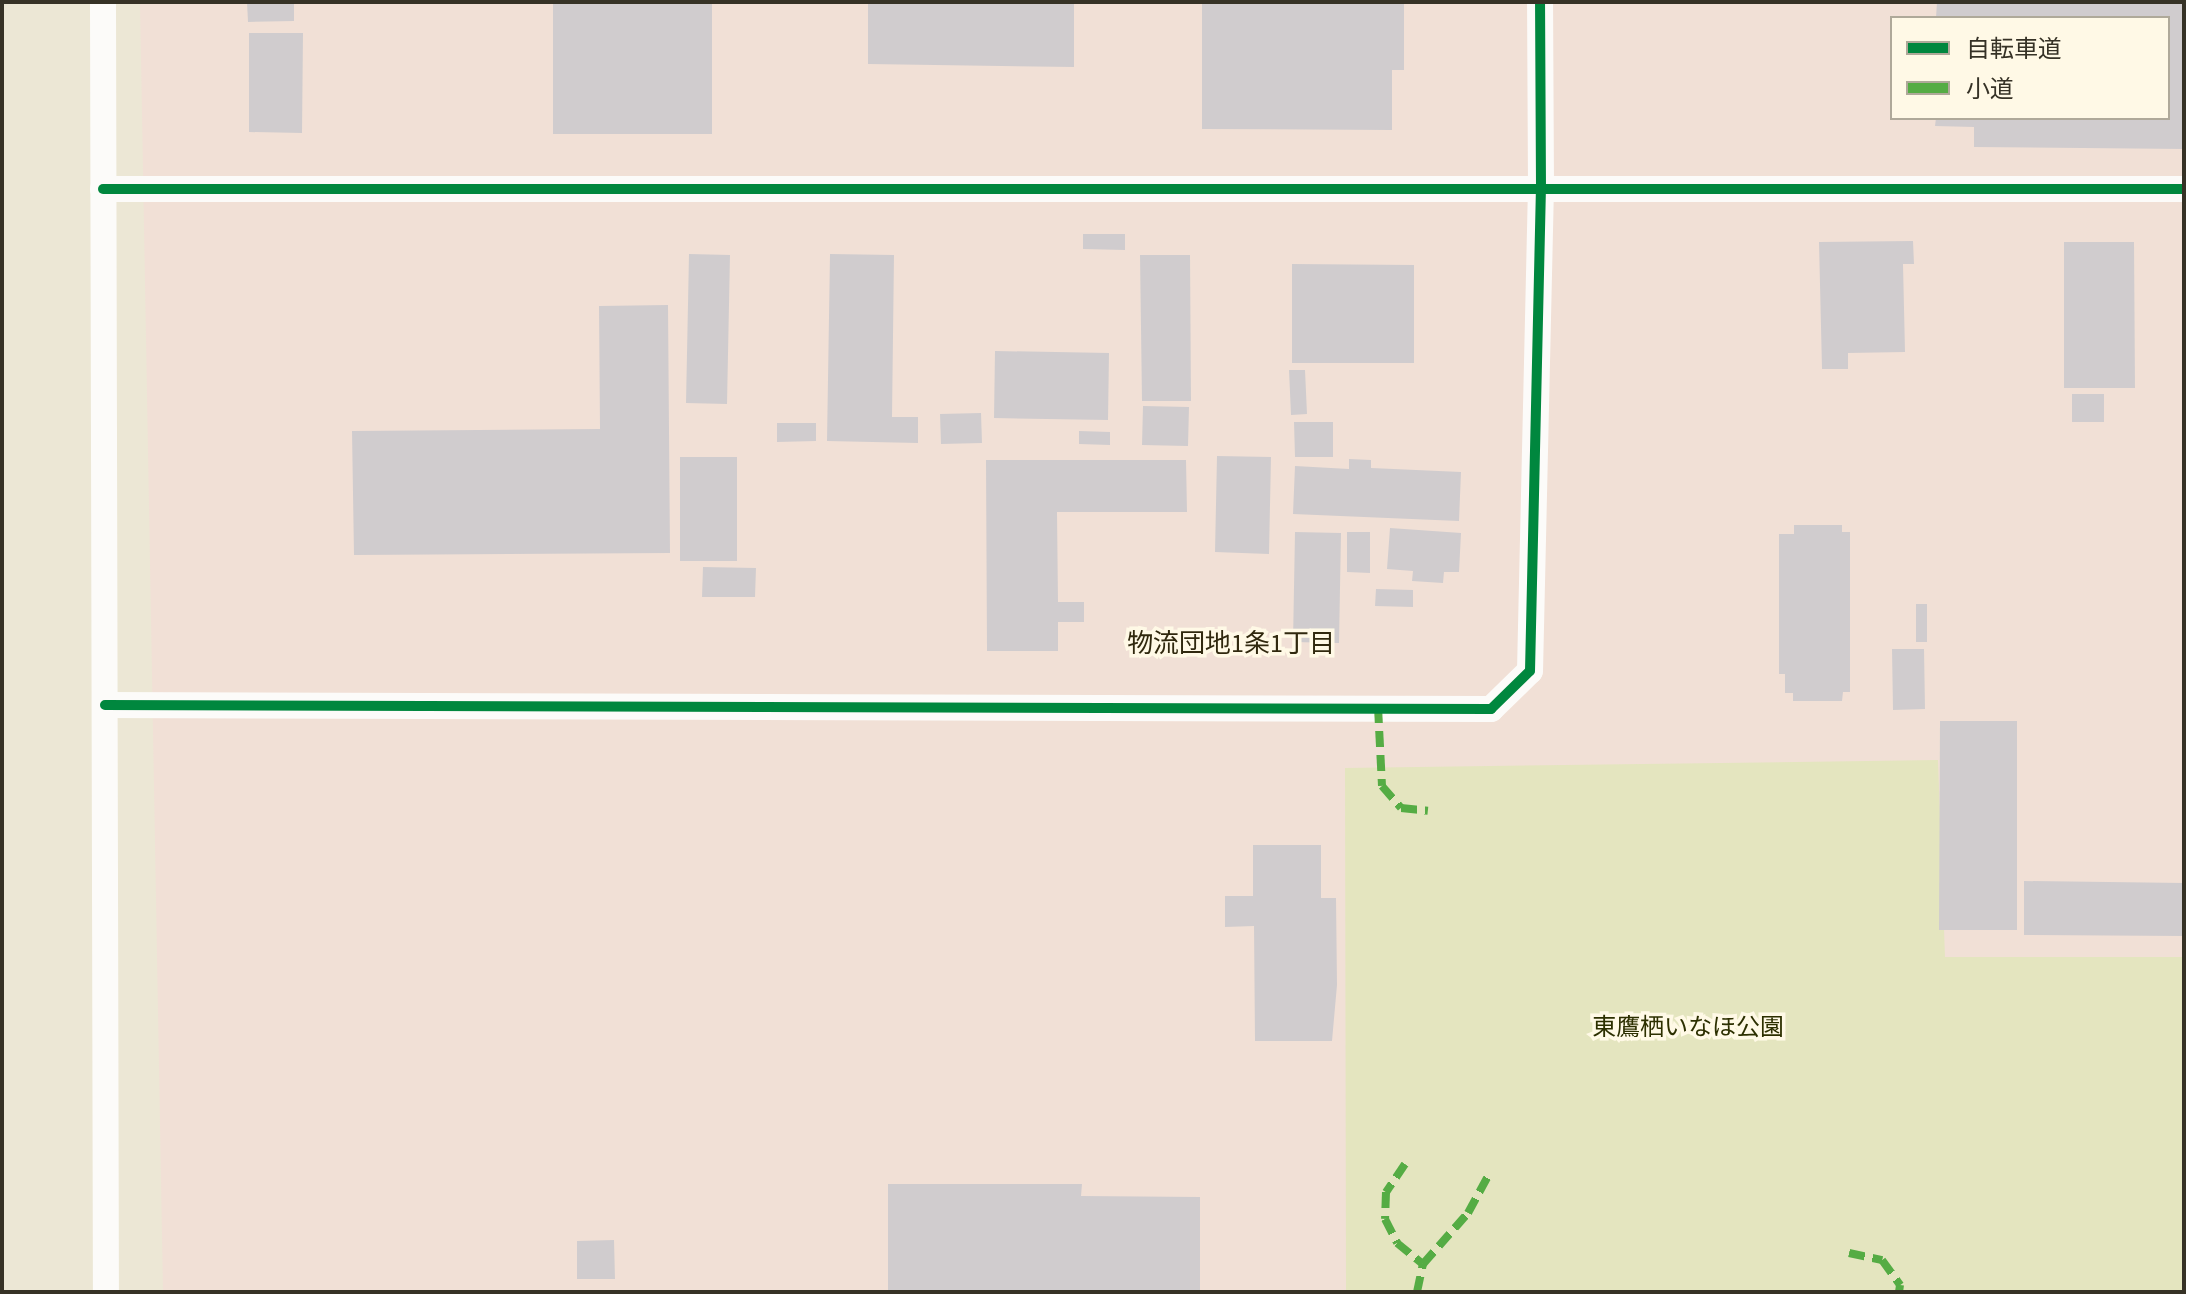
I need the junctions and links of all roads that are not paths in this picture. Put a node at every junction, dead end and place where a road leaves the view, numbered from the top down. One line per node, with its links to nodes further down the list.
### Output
1 (103, 2): 4 (street)
2 (1540, 2): 3 (street)
3 (1541, 187): 4 (street); 5 (street); 6 (street)
4 (103, 189): 6 (street)
5 (2184, 189)
6 (105, 705): 7 (street)
7 (106, 1292)

